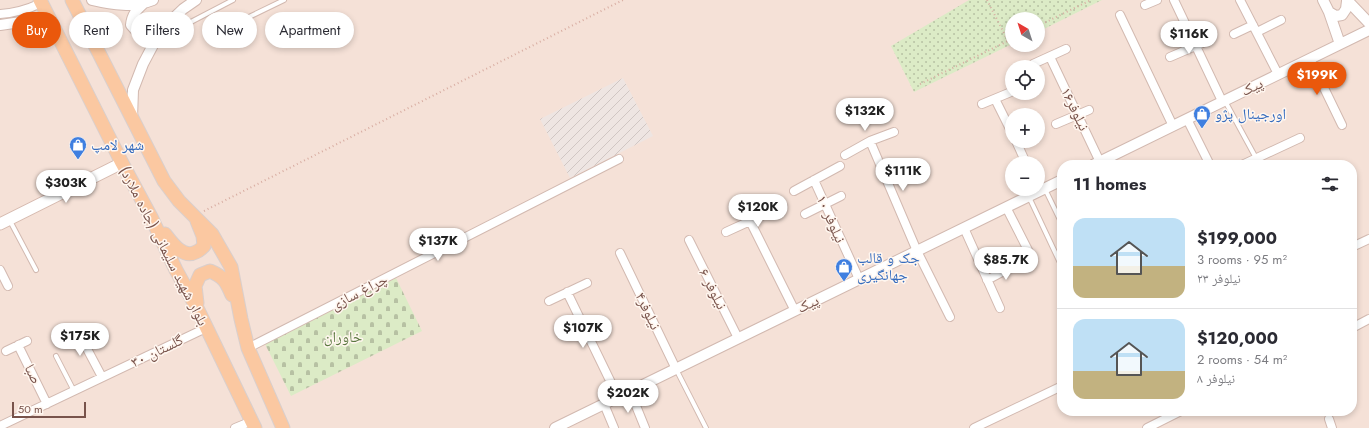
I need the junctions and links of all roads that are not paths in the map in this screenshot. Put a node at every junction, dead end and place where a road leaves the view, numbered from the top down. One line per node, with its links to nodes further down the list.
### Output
1 (72, 0): 48 (main road, بلوار شهید سلیمانی (جاده ملارد))
2 (92, 0): 12 (street)
3 (196, 0): 16 (street)
4 (233, 0): 21 (lane)
5 (284, 0): 18 (lane)
6 (1157, 0): 13 (street)
7 (1174, 0): 32 (street)
8 (1240, 0): 26 (street)
9 (1323, 0): 17 (street)
10 (1347, 1): 17 (street); 24 (street)
11 (40, 2): 14 (main road, بلوار شهید سلیمانی (جاده ملارد)); 19 (street)
12 (149, 2): 15 (street)
13 (1144, 5)
14 (45, 12)
15 (135, 12)
16 (180, 12)
17 (1329, 12): 31 (street)
18 (257, 13)
19 (0, 14)
20 (1120, 15): 51 (street)
21 (194, 20)
22 (1281, 20): 26 (street)
23 (12, 23): 25 (street)
24 (1369, 23)
25 (0, 25)
26 (1255, 29): 28 (street); 39 (street)
27 (1369, 30): 31 (street, پیک)
28 (1234, 34)
29 (1207, 41): 32 (street)
30 (61, 43): 61 (main road, بلوار شهید سلیمانی (جاده ملارد))
31 (1340, 44): 37 (street, پیک)
32 (1196, 45): 35 (street); 42 (street)
33 (151, 48): 48 (street)
34 (1066, 49): 36 (street)
35 (1170, 56)
36 (1050, 57): 38 (street); 45 (street, نیلوفر۱۶)
37 (1310, 59): 39 (street, پیک); 50 (street)
38 (1043, 60)
39 (1278, 74): 42 (street, پیک)
40 (1005, 95): 41 (street)
41 (995, 99): 43 (street); 46 (street)
42 (1224, 101): 47 (street, پیک); 57 (lane)
43 (982, 104)
44 (1089, 110): 45 (street)
45 (1078, 115): 49 (street); 58 (street, نیلوفر۱۶)
46 (1005, 119)
47 (1187, 119): 51 (street, پیک); 60 (street)
48 (132, 120): 74 (main road, بلوار شهید سلیمانی (جاده ملارد))
49 (1056, 124)
50 (1342, 125)
51 (1173, 126): 59 (street, پیک)
52 (894, 132): 54 (street)
53 (1300, 138): 57 (street)
54 (870, 141): 55 (street); 84 (street)
55 (845, 155)
56 (619, 159): 109 (street, چراغ سازی)
57 (1256, 159)
58 (1102, 160)
59 (1107, 160)
60 (1208, 160)
61 (122, 163): 76 (main road, بلوار شهید سلیمانی (جاده ملارد)); 77 (main road)
62 (840, 166): 63 (street)
63 (814, 180): 66 (street); 70 (street, نیلوفر ۱۰)
64 (1057, 182): 65 (street, پیک)
65 (1045, 187)
66 (794, 191)
67 (841, 196): 70 (street)
68 (1029, 196): 72 (street, پیک); 87 (lane)
69 (1045, 196): 75 (lane)
70 (825, 204): 73 (street); 91 (street, نیلوفر ۱۰)
71 (782, 206): 78 (street)
72 (1006, 207): 79 (street, پیک); 86 (street)
73 (805, 214)
74 (194, 216): 76 (main road); 101 (main road, بلوار شهید سلیمانی (جاده ملارد))
75 (1057, 216)
76 (152, 217): 98 (main road, بلوار شهید سلیمانی (جاده ملارد))
77 (5, 221): 90 (lane)
78 (750, 221): 80 (street); 99 (street)
79 (964, 228): 84 (street, پیک); 92 (street)
80 (726, 232)
81 (1369, 239): 83 (street)
82 (689, 240): 106 (street, نیلوفر ۶)
83 (1357, 245)
84 (917, 251): 91 (street, پیک); 100 (street)
85 (620, 253): 112 (street, نیلوفر۴)
86 (1030, 254)
87 (1057, 256)
88 (1015, 265): 92 (street)
89 (0, 270): 94 (street)
90 (36, 270)
91 (859, 279): 99 (street, پیک)
92 (987, 280): 97 (street)
93 (587, 283): 95 (street)
94 (8, 286)
95 (567, 292): 96 (street); 117 (street)
96 (548, 301)
97 (1000, 308)
98 (198, 310): 101 (main road); 105 (main road, بلوار شهید سلیمانی (جاده ملارد))
99 (795, 311): 106 (street, پیک)
100 (950, 317)
101 (241, 319): 109 (main road, بلوار شهید سلیمانی (جاده ملارد))
102 (1369, 319): 103 (street)
103 (1357, 325)
104 (76, 328): 113 (street)
105 (206, 328): 113 (street, گلستان ۳۰); 122 (main road, بلوار شهید سلیمانی (جاده ملارد))
106 (738, 338): 112 (street, پیک)
107 (27, 341): 108 (street)
108 (18, 345): 110 (street); 118 (street, صبا)
109 (248, 348): 125 (main road, بلوار شهید سلیمانی (جاده ملارد))
110 (6, 351)
111 (56, 356): 115 (lane)
112 (676, 369): 116 (street, پیک); 129 (lane)
113 (102, 377): 115 (street, گلستان ۳۰)
114 (1057, 388): 130 (street)
115 (74, 391): 118 (street, گلستان ۳۰)
116 (630, 391): 117 (street, پیک); 128 (street)
117 (618, 397): 119 (street, پیک)
118 (47, 404): 123 (street, گلستان ۳۰)
119 (604, 404): 126 (street, پیک); 127 (street)
120 (1171, 416): 131 (street)
121 (1329, 420): 132 (street)
122 (253, 424): 124 (street)
123 (0, 426)
124 (235, 428)
125 (283, 428)
126 (555, 428)
127 (614, 428)
128 (645, 428)
129 (706, 428)
130 (974, 428)
131 (1147, 428)
132 (1332, 428)

